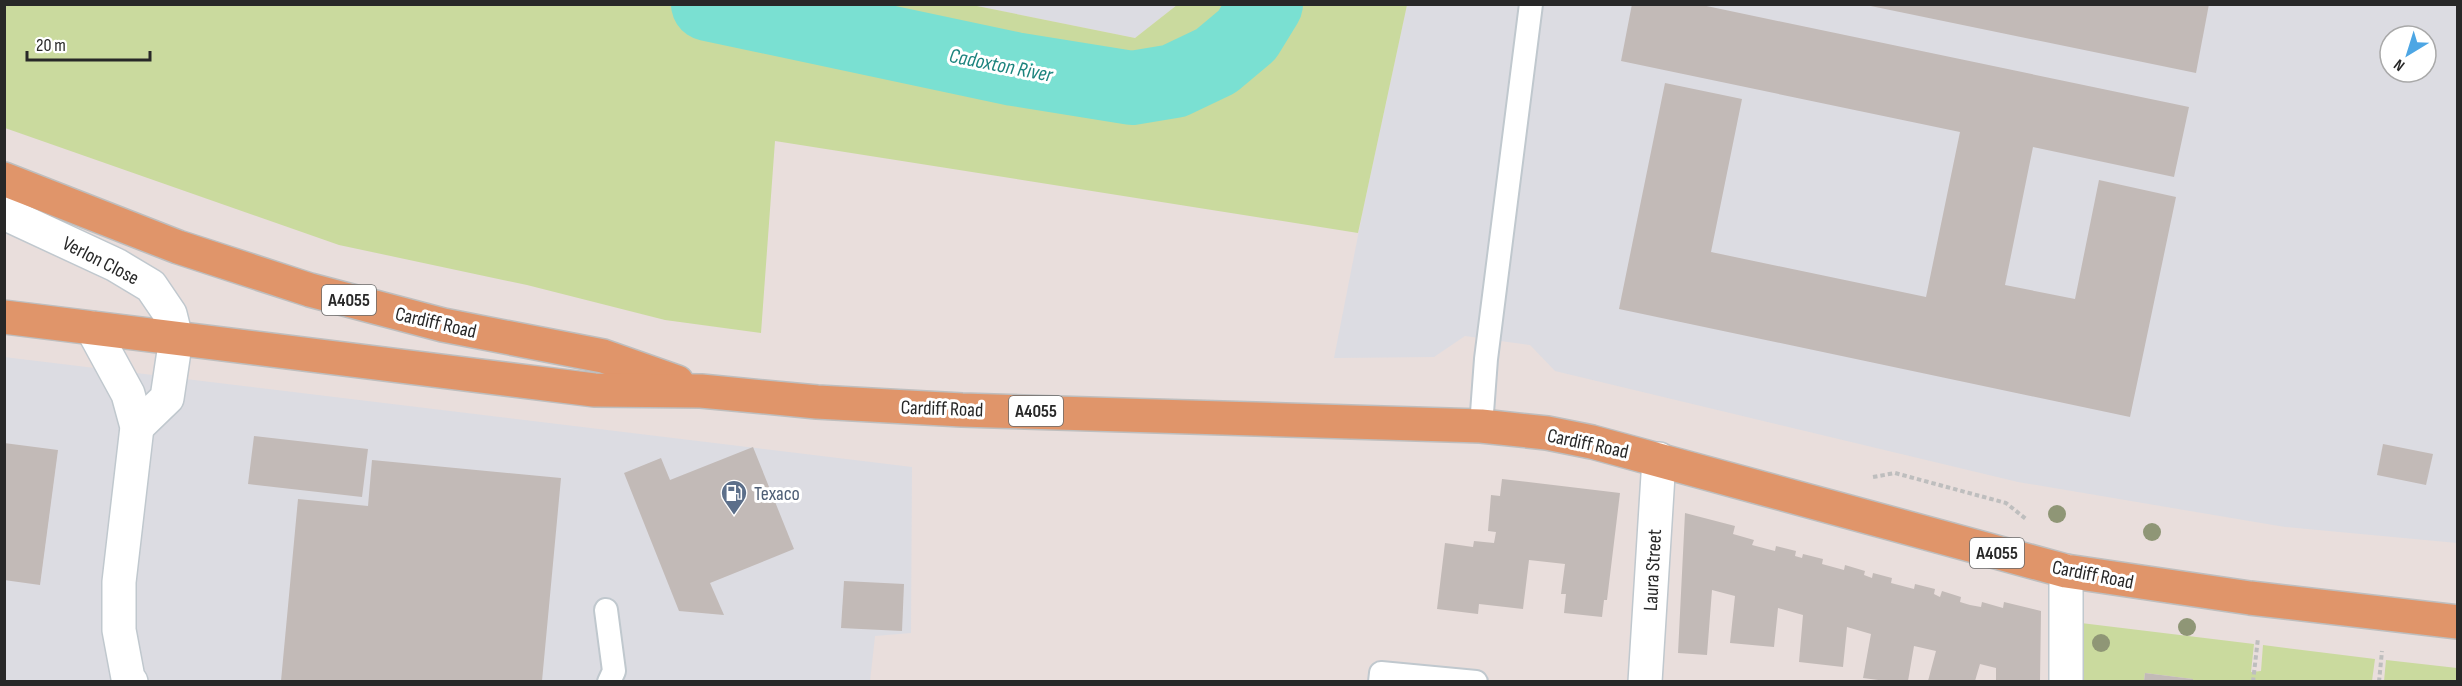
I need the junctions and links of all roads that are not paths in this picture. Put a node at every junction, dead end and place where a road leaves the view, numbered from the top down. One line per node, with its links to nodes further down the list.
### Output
1 (1531, 4): 8 (lane)
2 (4, 179): 7 (main road, Cardiff Road / A4055)
3 (4, 213): 6 (street, Verlon Close)
4 (4, 317): 5 (main road, Cardiff Road / A4055)
5 (92, 328): 6 (main road, Cardiff Road / A4055); 9 (street)
6 (176, 338): 7 (main road, Cardiff Road / A4055); 9 (street, Verlon Close)
7 (701, 391): 8 (main road, Cardiff Road / A4055)
8 (1481, 426): 10 (main road, Cardiff Road / A4055)
9 (137, 427): 14 (street)
10 (1659, 459): 11 (main road, Cardiff Road / A4055); 18 (street, Laura Street)
11 (2066, 571): 13 (main road, Cardiff Road / A4055); 19 (street)
12 (606, 610): 15 (lane)
13 (2457, 622)
14 (131, 681)
15 (609, 681)
16 (1380, 681): 17 (lane)
17 (1476, 681)
18 (1646, 681)
19 (2066, 681)

